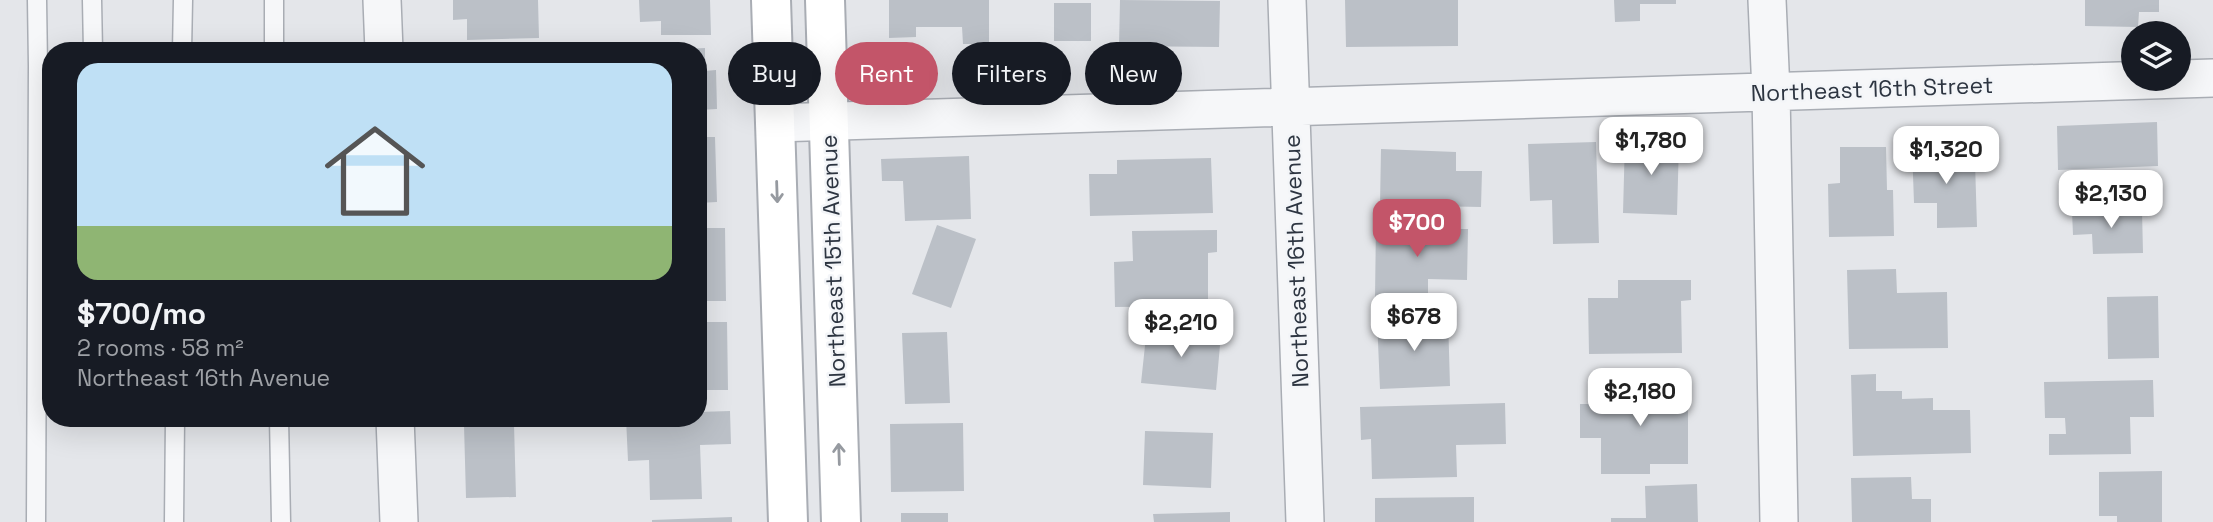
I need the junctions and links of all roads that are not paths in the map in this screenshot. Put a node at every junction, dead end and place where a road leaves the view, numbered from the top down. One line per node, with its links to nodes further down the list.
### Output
1 (37, 0): 10 (lane)
2 (92, 0): 11 (lane)
3 (183, 0): 12 (lane)
4 (274, 0): 13 (lane)
5 (382, 0): 14 (street)
6 (771, 0): 19 (street)
7 (825, 0): 18 (street, Northeast 15th Avenue)
8 (1287, 0): 17 (street, Northeast 16th Avenue)
9 (1767, 0): 16 (street)
10 (42, 42)
11 (93, 42)
12 (182, 42)
13 (274, 42)
14 (384, 42)
15 (2213, 78): 16 (street, Northeast 16th Street)
16 (1771, 92): 17 (street, Northeast 16th Street); 31 (street)
17 (1290, 107): 18 (street, Northeast 16th Street); 30 (street, Northeast 16th Avenue)
18 (828, 122): 19 (street, Northeast 16th Street); 29 (street, Northeast 15th Avenue, one-way to 18)
19 (775, 123): 28 (street, one-way to 28)
20 (42, 218): 24 (lane)
21 (175, 427): 25 (lane)
22 (279, 427): 26 (lane)
23 (395, 427): 27 (street)
24 (36, 522)
25 (174, 522)
26 (281, 522)
27 (398, 522)
28 (788, 522)
29 (841, 522)
30 (1306, 522)
31 (1779, 522)

